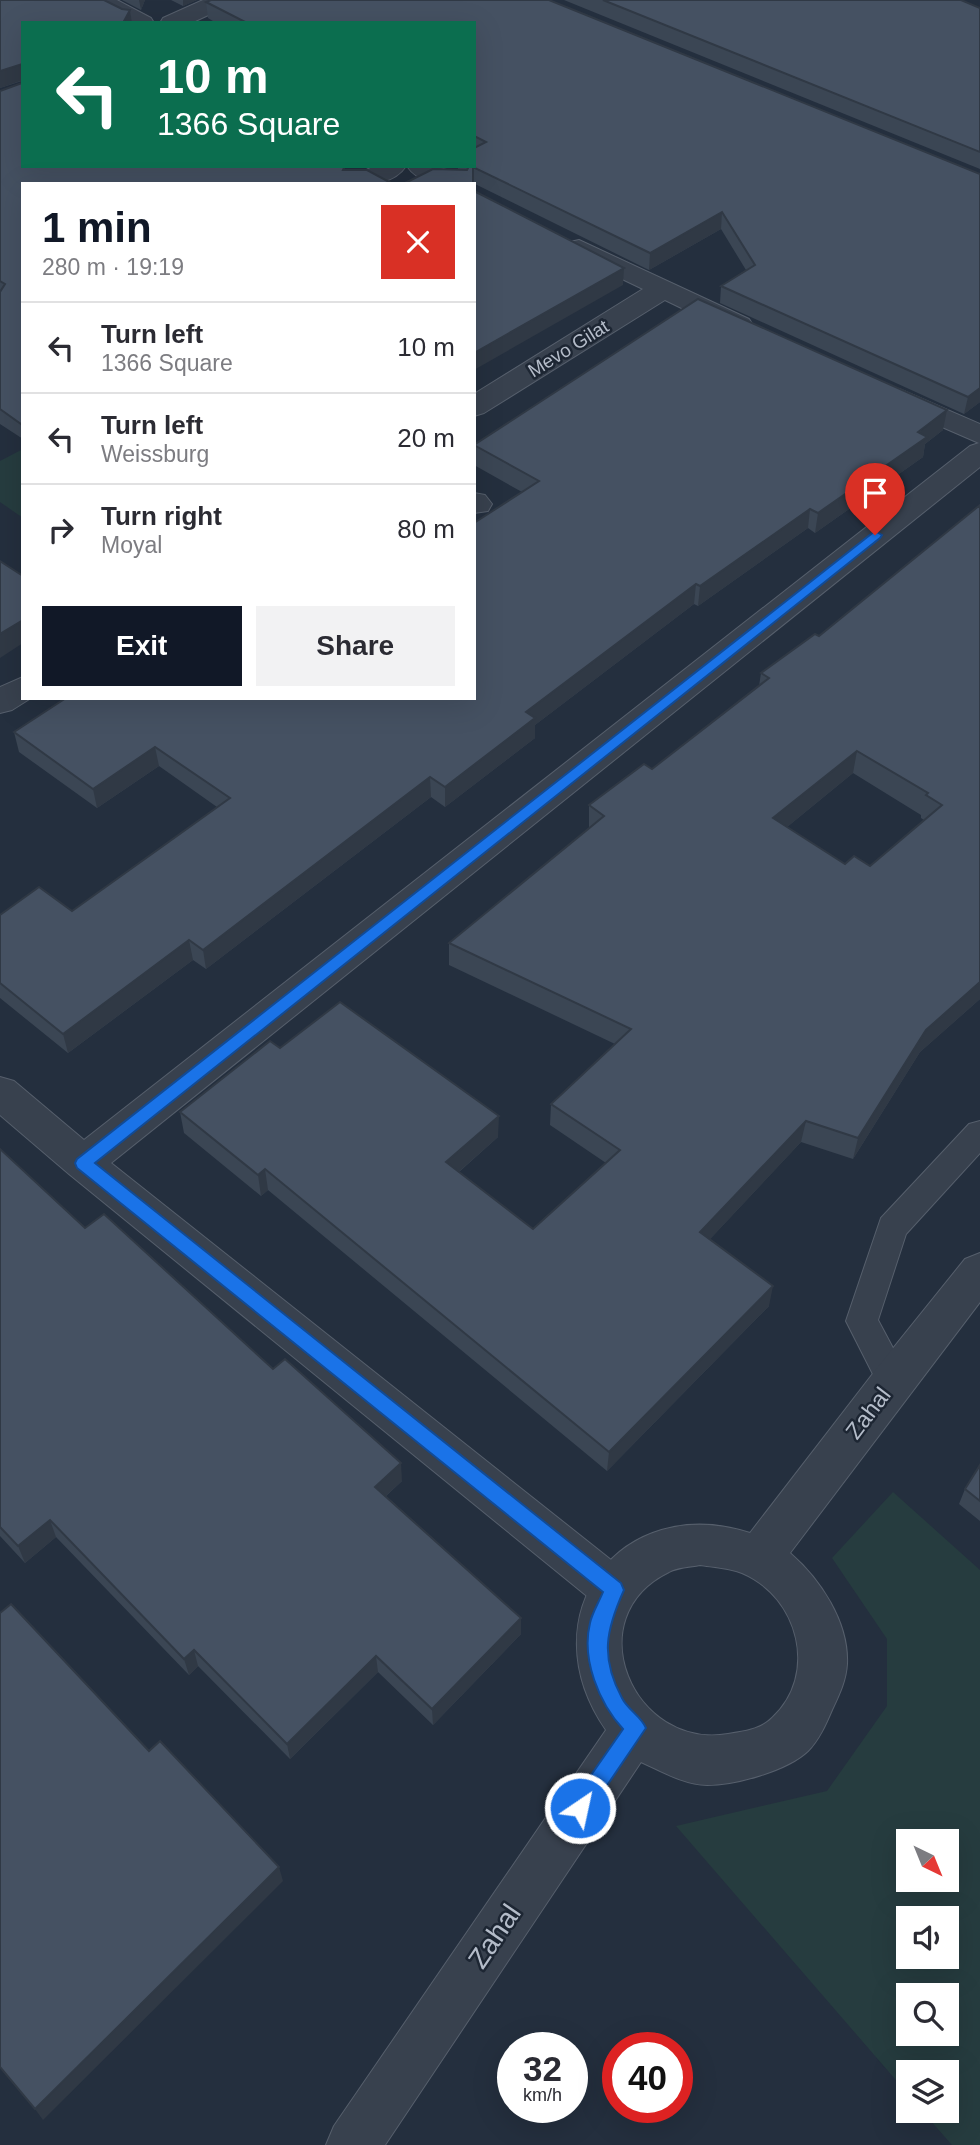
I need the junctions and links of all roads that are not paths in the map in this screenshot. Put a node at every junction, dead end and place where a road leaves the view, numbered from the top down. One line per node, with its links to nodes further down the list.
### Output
1 (100, 0): 3 (street)
2 (222, 0): 4 (street)
3 (139, 21)
4 (175, 21)
5 (390, 168): 7 (street)
6 (423, 168): 8 (street)
7 (363, 182)
8 (450, 182)
9 (562, 239): 10 (street)
10 (661, 290): 11 (street); 13 (street, Mevo Gilat)
11 (759, 334)
12 (870, 385): 14 (street)
13 (476, 406)
14 (980, 435)
15 (980, 452): 20 (street)
16 (21, 689): 17 (street)
17 (0, 702)
18 (0, 1091): 20 (street)
19 (980, 1133): 22 (lane)
20 (83, 1163): 24 (street)
21 (980, 1271): 22 (street, Zahal)
22 (893, 1380): 23 (street, Zahal)
23 (759, 1558): 24 (street); 25 (street)
24 (614, 1590): 25 (street)
25 (636, 1728): 26 (street, Zahal)
26 (353, 2145)

